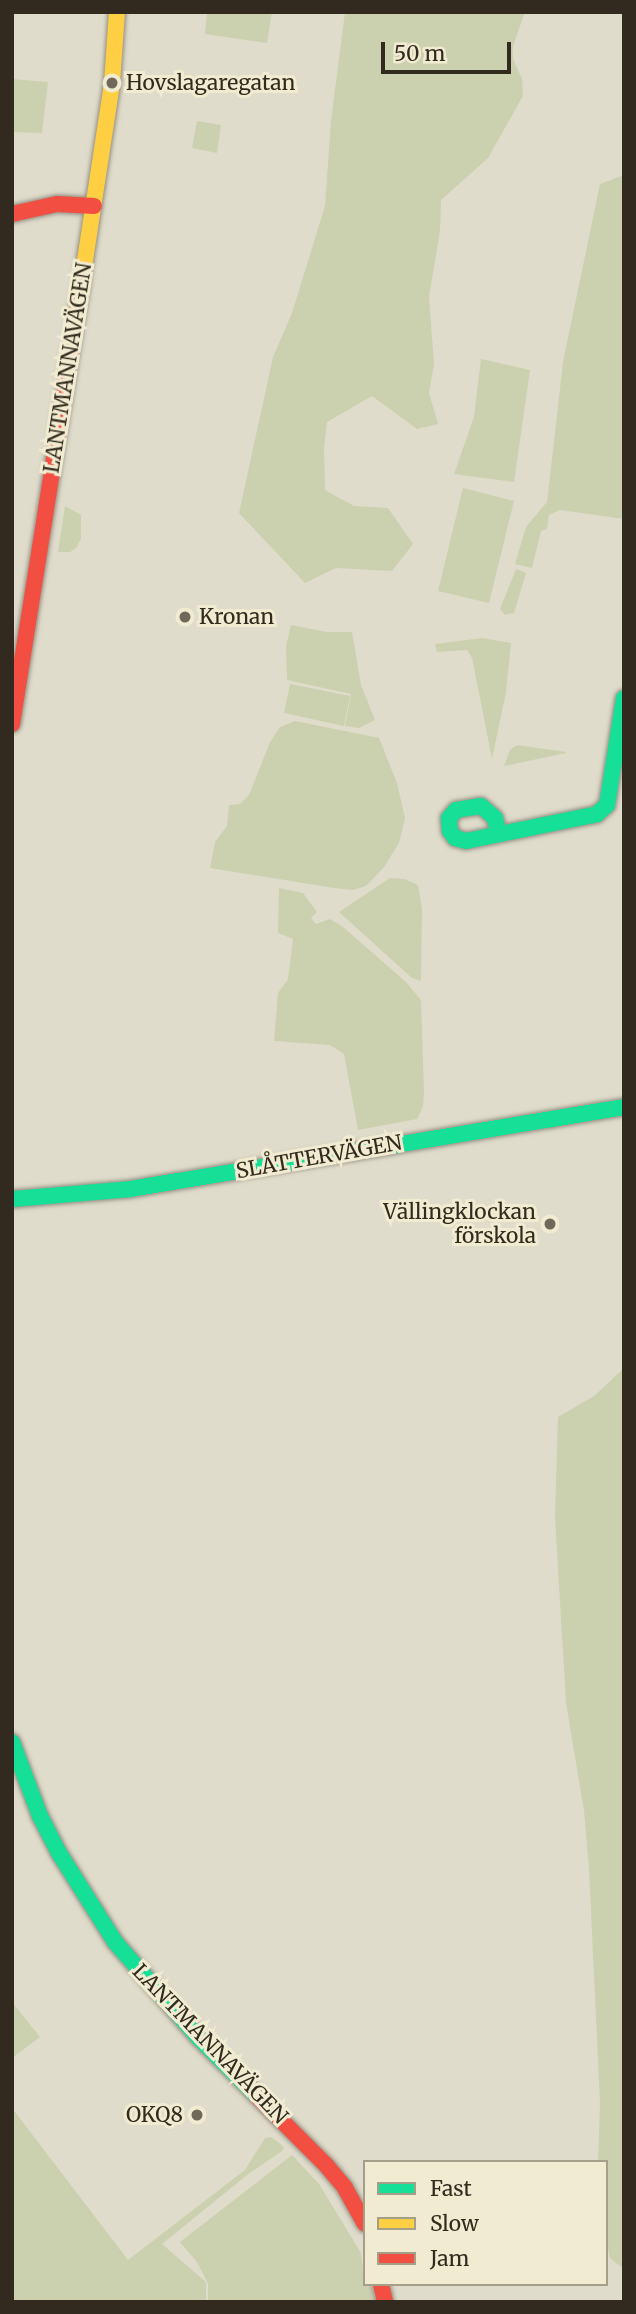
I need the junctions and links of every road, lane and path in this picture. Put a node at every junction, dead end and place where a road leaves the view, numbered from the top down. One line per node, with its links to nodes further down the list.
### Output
1 (117, 12): 2 (street, LANTMANNAVÄGEN)
2 (94, 206): 3 (street); 5 (street, LANTMANNAVÄGEN)
3 (12, 215)
4 (624, 698): 6 (street)
5 (12, 723)
6 (498, 832)
7 (624, 1107): 8 (street, SLÅTTERVÄGEN)
8 (12, 1199)
9 (12, 1742): 10 (street, LANTMANNAVÄGEN)
10 (363, 2220)

